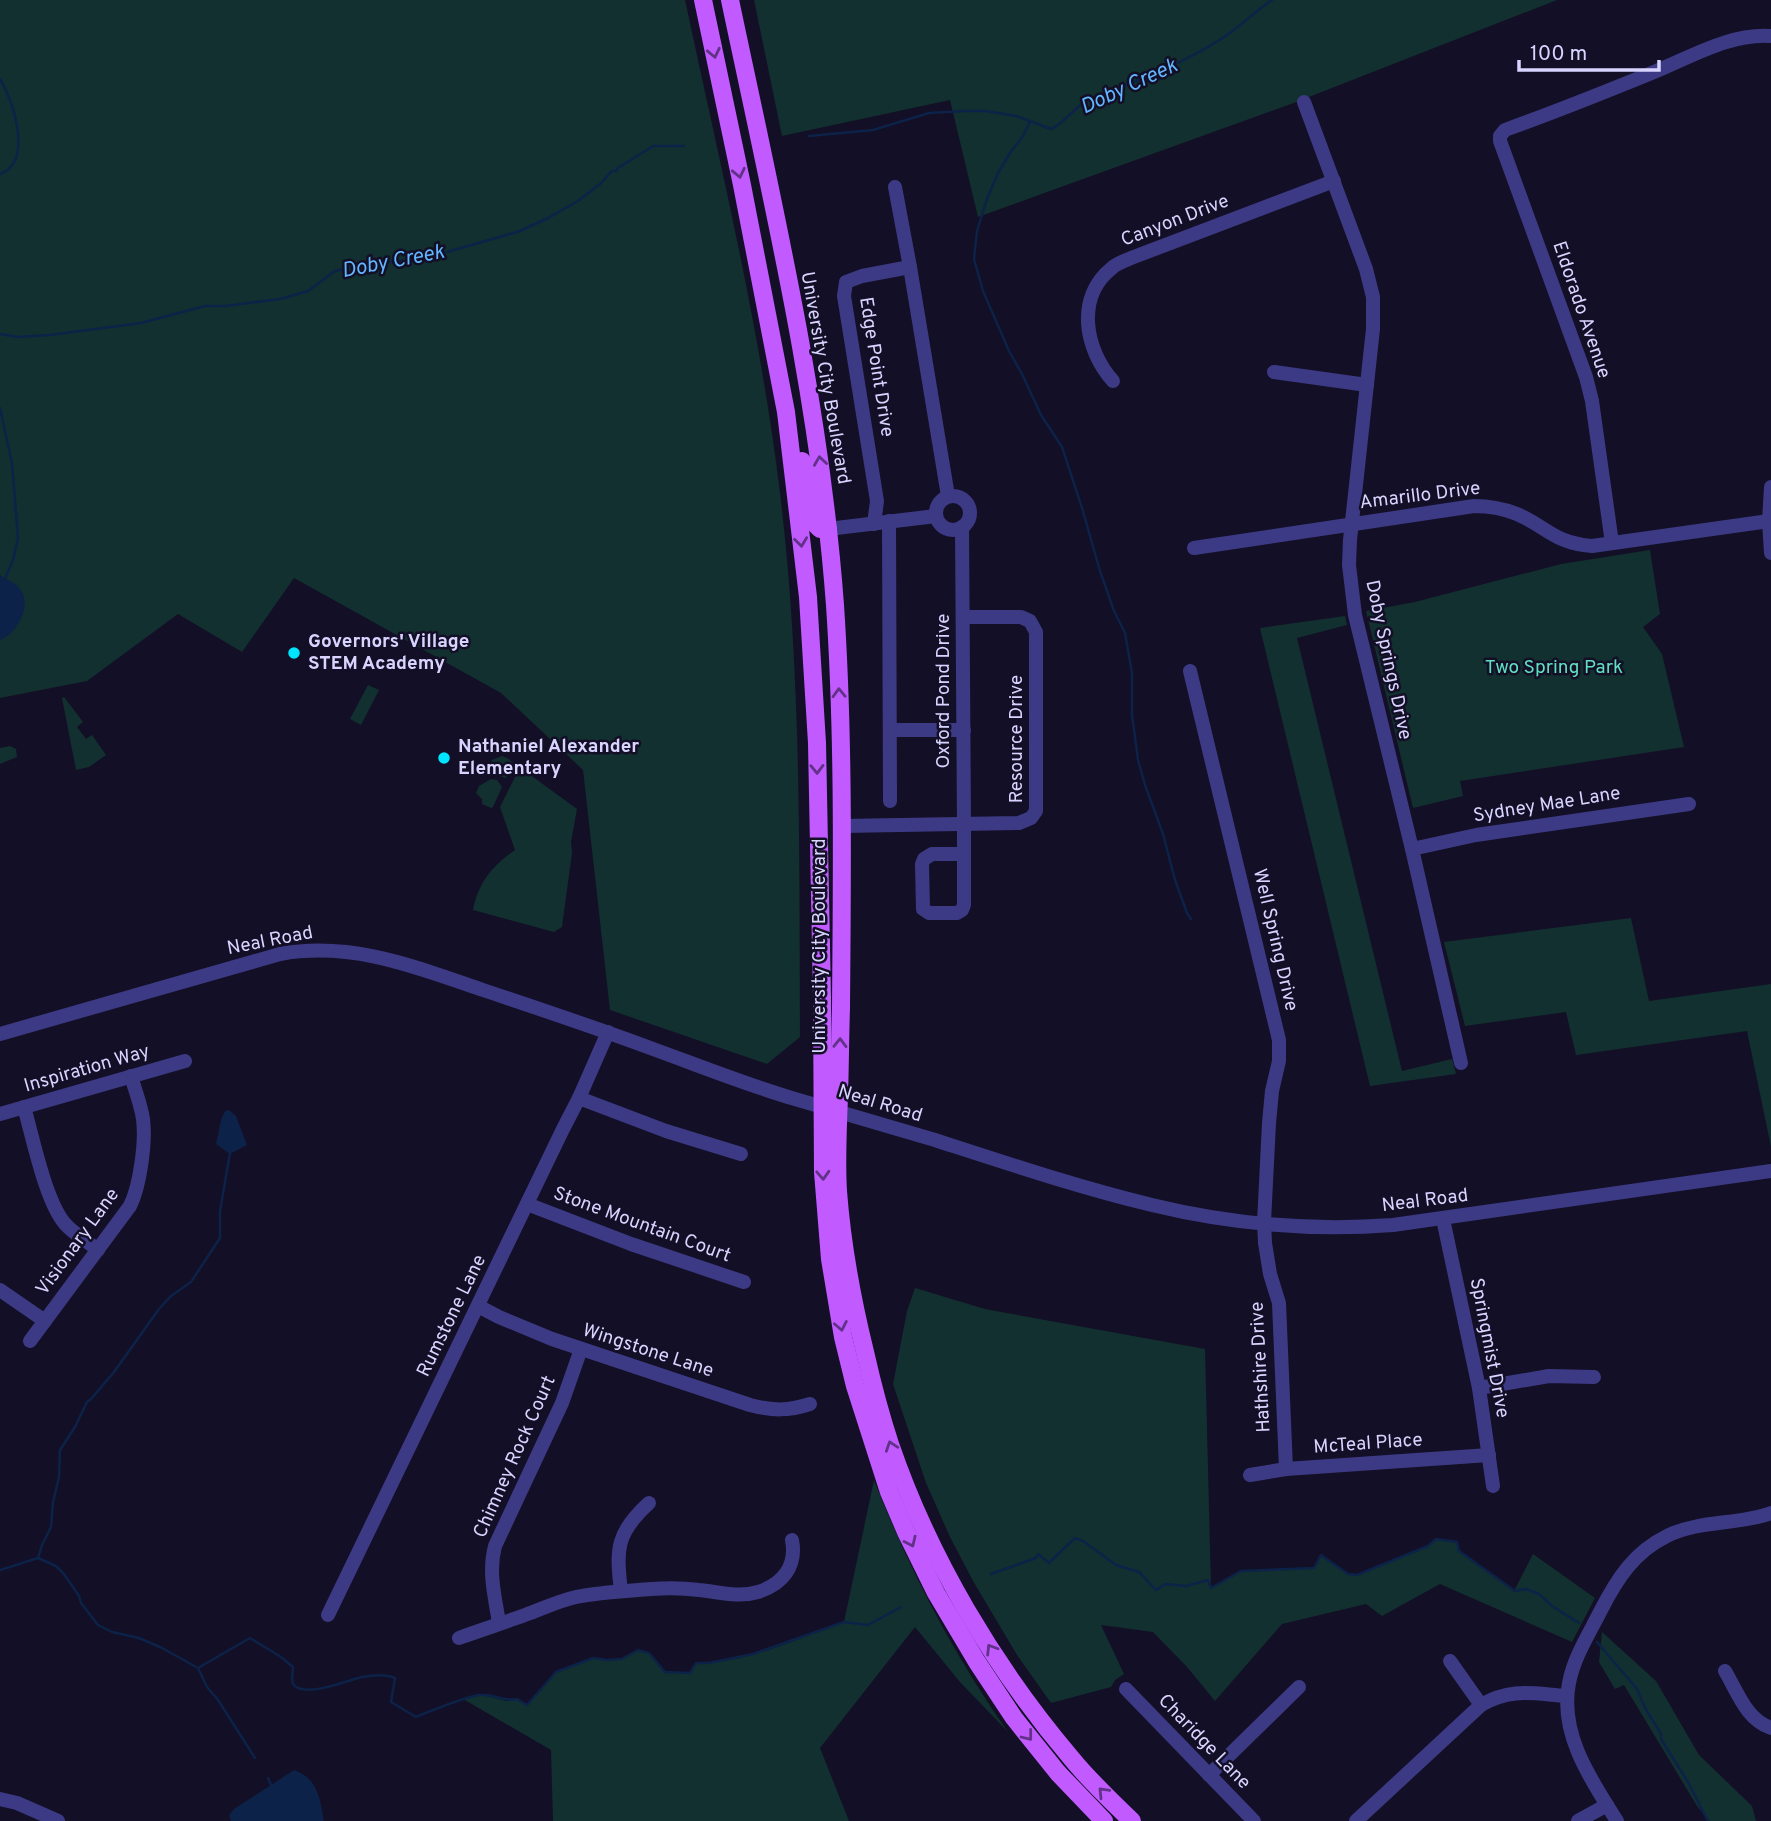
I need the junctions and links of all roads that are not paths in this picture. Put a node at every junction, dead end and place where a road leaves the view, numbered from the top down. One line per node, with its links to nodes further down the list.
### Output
1 (703, 0): 11 (main road, University City Boulevard, one-way to 11)
2 (730, 0): 19 (main road, University City Boulevard, one-way to 2)
3 (1771, 36): 20 (street, Eldorado Avenue)
4 (1304, 102): 5 (street, Doby Springs Drive)
5 (1334, 181): 9 (street, Canyon Drive); 10 (street, Doby Springs Drive)
6 (895, 187): 7 (street)
7 (910, 267): 13 (street); 16 (street, Edge Point Drive)
8 (1274, 372): 10 (street)
9 (1113, 381)
10 (1367, 385): 17 (street, Doby Springs Drive)
11 (786, 412): 19 (main road); 40 (main road, University City Boulevard, one-way to 40)
12 (1771, 486): 15 (street)
13 (948, 496): 14 (street); 18 (street, Oxford Pond Drive)
14 (936, 516): 16 (street); 18 (street)
15 (1769, 521): 20 (street, Amarillo Drive); 22 (street)
16 (882, 522): 19 (street); 25 (street, Edge Point Drive)
17 (1352, 524): 20 (street, Amarillo Drive); 21 (street, Amarillo Drive); 31 (street, Doby Springs Drive)
18 (962, 527): 23 (street, Oxford Pond Drive)
19 (828, 529): 30 (main road, University City Boulevard, one-way to 19)
20 (1612, 544)
21 (1194, 548)
22 (1771, 553)
23 (963, 617): 26 (street, Oxford Pond Drive); 29 (street, Resource Drive)
24 (1190, 670): 46 (street, Well Spring Drive)
25 (890, 730): 26 (street); 27 (street, Edge Point Drive)
26 (964, 730): 29 (street, Oxford Pond Drive)
27 (890, 801)
28 (1689, 804): 31 (street, Sydney Mae Lane)
29 (964, 824): 30 (street, Resource Drive); 32 (street, Oxford Pond Drive)
30 (842, 826): 40 (main road, University City Boulevard, one-way to 30)
31 (1412, 849): 36 (street, Doby Springs Drive)
32 (964, 854): 32 (street, Oxford Pond Drive)
33 (608, 1032): 34 (street, Neal Road); 38 (street, Rumstone Lane); 40 (street, Neal Road)
34 (0, 1034)
35 (185, 1061): 37 (street, Inspiration Way)
36 (1461, 1063)
37 (131, 1076): 39 (street, Inspiration Way); 47 (street, Visionary Lane)
38 (579, 1098): 42 (street); 44 (street, Rumstone Lane)
39 (24, 1107): 41 (street, Inspiration Way); 47 (street)
40 (830, 1109): 46 (street, Neal Road); 79 (main road, University City Boulevard, one-way to 79); 80 (main road, University City Boulevard, one-way to 40)
41 (0, 1114)
42 (741, 1154)
43 (1771, 1171): 45 (street, Neal Road)
44 (527, 1205): 48 (street, Stone Mountain Court); 50 (street, Rumstone Lane)
45 (1443, 1219): 46 (street, Neal Road); 55 (street, Springmist Drive)
46 (1264, 1223): 58 (street, Hathshire Drive)
47 (98, 1250): 51 (street, Visionary Lane)
48 (744, 1282)
49 (0, 1290): 51 (street)
50 (478, 1306): 53 (street, Wingstone Lane); 65 (street, Rumstone Lane)
51 (45, 1321): 52 (street, Visionary Lane)
52 (30, 1341)
53 (581, 1349): 56 (street, Wingstone Lane); 66 (street, Chimney Rock Court)
54 (1594, 1377): 55 (street)
55 (1479, 1388): 57 (street, Springmist Drive)
56 (810, 1404)
57 (1489, 1455): 58 (street, McTeal Place); 60 (street, Springmist Drive)
58 (1286, 1469): 59 (street, McTeal Place)
59 (1250, 1475)
60 (1493, 1486)
61 (649, 1503): 64 (street)
62 (1771, 1513): 72 (street)
63 (792, 1540): 64 (street)
64 (621, 1591): 66 (street)
65 (328, 1615)
66 (499, 1623): 67 (street)
67 (459, 1639)
68 (1450, 1661): 73 (street)
69 (1725, 1671): 74 (street)
70 (1299, 1687): 75 (street)
71 (1126, 1689): 75 (street, Charidge Lane)
72 (1567, 1696): 73 (street); 77 (street)
73 (1481, 1705): 82 (street)
74 (1771, 1728)
75 (1209, 1775): 81 (street, Charidge Lane)
76 (0, 1799): 78 (street)
77 (1606, 1805): 83 (street); 84 (street)
78 (58, 1821)
79 (1104, 1821)
80 (1132, 1821)
81 (1254, 1821)
82 (1356, 1821)
83 (1578, 1821)
84 (1617, 1821)

